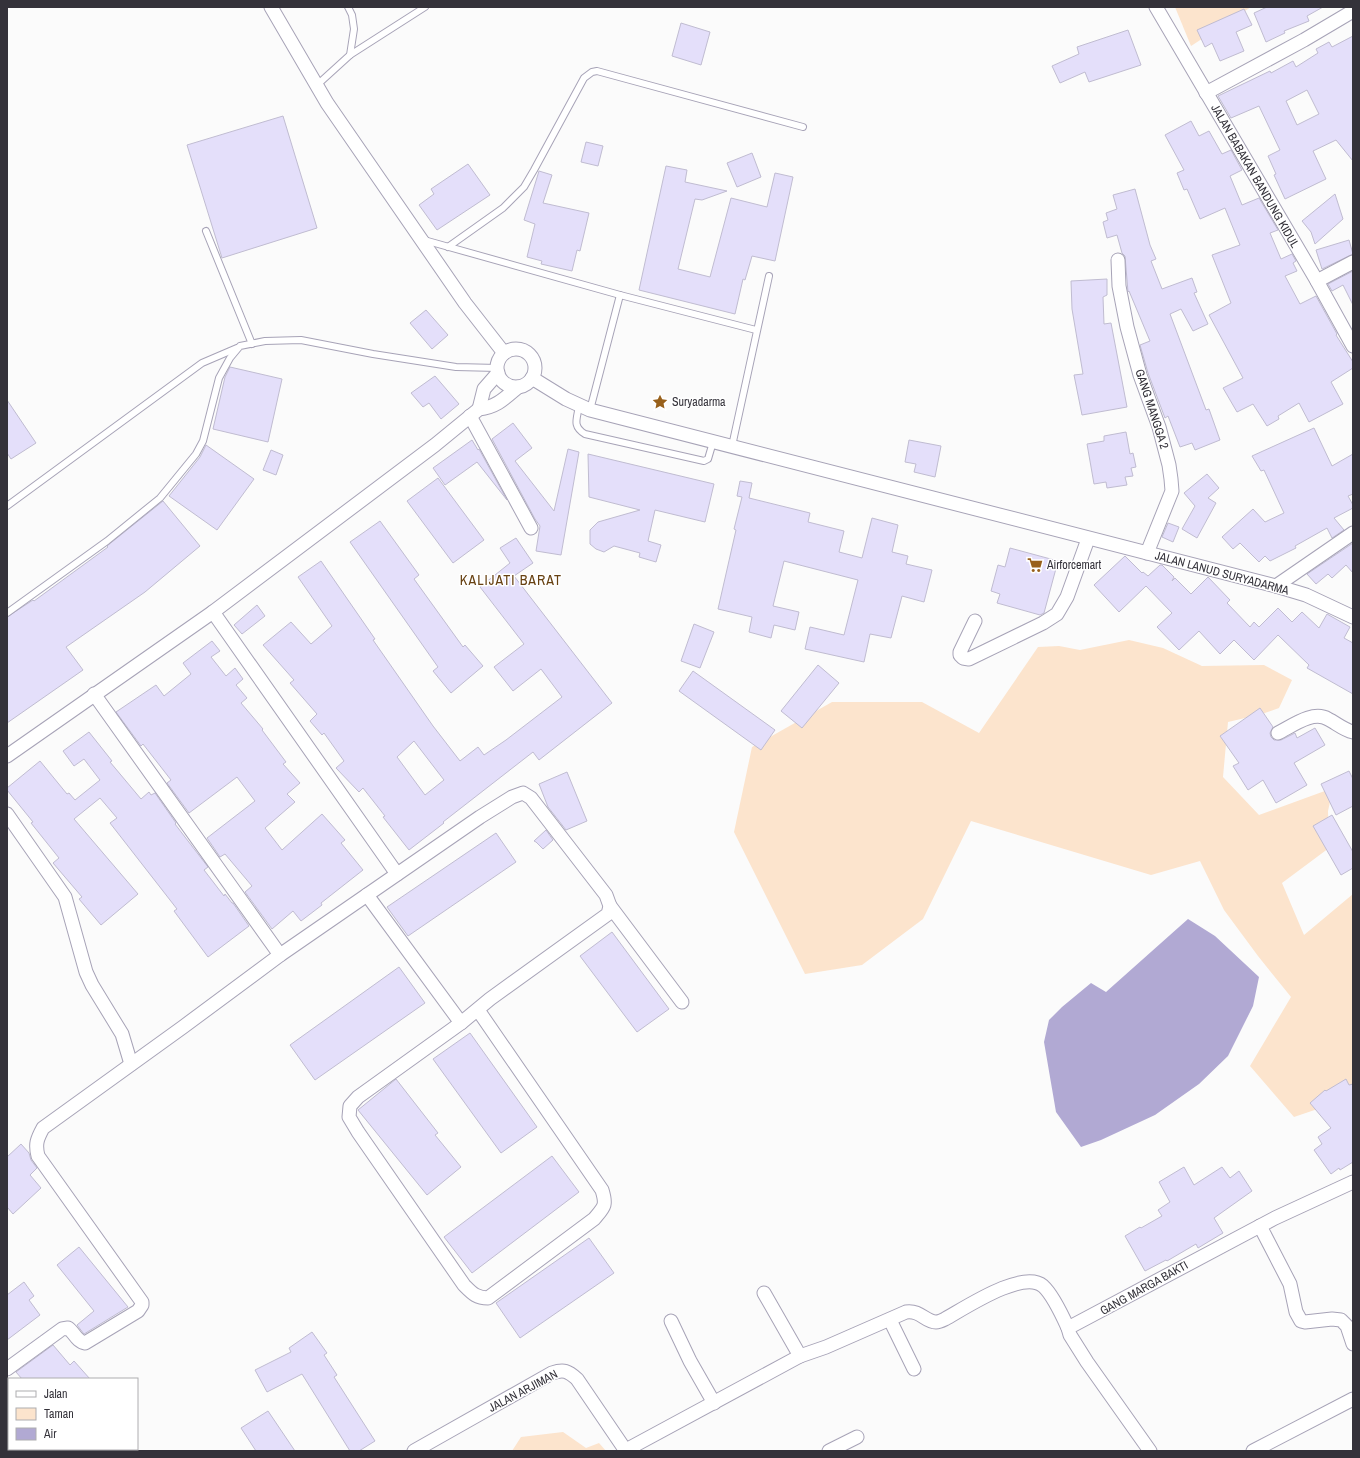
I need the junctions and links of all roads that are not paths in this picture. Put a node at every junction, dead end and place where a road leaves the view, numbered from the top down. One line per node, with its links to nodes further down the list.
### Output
1 (271, 7): 7 (street)
2 (348, 7): 6 (lane)
3 (425, 7): 6 (lane)
4 (1156, 7): 8 (street, JALAN BABAKAN BANDUNG KIDUL)
5 (1353, 11): 8 (street)
6 (350, 55): 7 (lane)
7 (317, 85): 11 (street)
8 (1206, 93): 16 (street, JALAN BABAKAN BANDUNG KIDUL)
9 (803, 127): 12 (lane)
10 (206, 231): 19 (lane)
11 (421, 239): 12 (lane); 22 (street)
12 (448, 247): 17 (lane)
13 (1118, 260): 34 (street, GANG MANGGA 2)
14 (1353, 262): 16 (street)
15 (769, 276): 18 (lane)
16 (1317, 281): 21 (street, JALAN BABAKAN BANDUNG KIDUL)
17 (620, 295): 18 (lane); 26 (lane)
18 (756, 330): 29 (lane)
19 (252, 344): 20 (lane); 23 (lane)
20 (240, 346): 30 (lane); 37 (lane)
21 (1353, 346)
22 (504, 353): 23 (street); 24 (street)
23 (498, 371): 25 (street); 27 (street)
24 (532, 378): 25 (street); 26 (street, JALAN LANUD SURYADARMA)
25 (518, 387): 27 (street)
26 (585, 408): 28 (street, JALAN LANUD SURYADARMA); 28 (lane)
27 (474, 413): 31 (street); 36 (street)
28 (713, 442): 29 (street, JALAN LANUD SURYADARMA)
29 (732, 447): 33 (street, JALAN LANUD SURYADARMA)
30 (7, 506)
31 (531, 528)
32 (1353, 533): 35 (street)
33 (1088, 539): 34 (street, JALAN LANUD SURYADARMA); 39 (street)
34 (1147, 553): 35 (street, JALAN LANUD SURYADARMA)
35 (1276, 586): 38 (street, JALAN LANUD SURYADARMA)
36 (213, 612): 40 (street); 45 (street)
37 (7, 613)
38 (1353, 617)
39 (975, 621)
40 (94, 694): 43 (street); 48 (street)
41 (1353, 732): 42 (street)
42 (1278, 733)
43 (7, 756)
44 (7, 814): 52 (street)
45 (398, 874): 46 (street); 47 (street)
46 (367, 895): 48 (street); 51 (street)
47 (610, 906): 49 (street); 50 (street)
48 (280, 955): 52 (street)
49 (682, 1002)
50 (478, 1010): 51 (street); 51 (street)
51 (461, 1023)
52 (131, 1064): 61 (street)
53 (1353, 1182): 54 (street, GANG MARGA BAKTI)
54 (1260, 1226): 58 (street, GANG MARGA BAKTI); 59 (street)
55 (764, 1292): 60 (street)
56 (890, 1320): 58 (street); 60 (street); 62 (street)
57 (671, 1321): 64 (street)
58 (1068, 1328): 69 (street)
59 (1353, 1344)
60 (800, 1356): 64 (street)
61 (7, 1369)
62 (914, 1369)
63 (1353, 1399): 70 (street)
64 (714, 1403): 67 (street)
65 (856, 1437): 68 (street)
66 (414, 1451): 67 (street, JALAN ARJIMAN)
67 (626, 1451)
68 (829, 1451)
69 (1150, 1451)
70 (1253, 1451)

